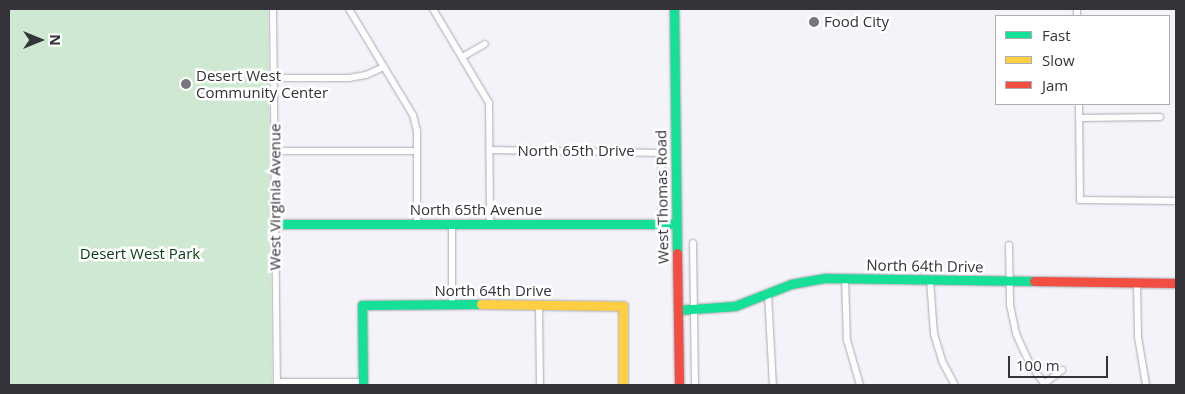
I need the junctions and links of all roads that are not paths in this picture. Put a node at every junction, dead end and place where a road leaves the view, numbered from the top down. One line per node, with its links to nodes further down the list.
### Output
1 (273, 9): 8 (street, West Virginia Avenue)
2 (349, 9): 7 (street)
3 (433, 9): 6 (street)
4 (674, 9): 22 (street, West Thomas Road)
5 (485, 44): 6 (street)
6 (464, 56): 12 (street)
7 (382, 68): 8 (street); 14 (street)
8 (274, 78): 13 (street, West Virginia Avenue)
9 (1079, 105): 11 (street)
10 (1160, 117): 11 (street)
11 (1079, 118): 16 (street)
12 (490, 150): 15 (street, North 65th Drive); 20 (street)
13 (275, 151): 14 (street); 17 (street, West Virginia Avenue)
14 (417, 151): 18 (street)
15 (661, 153): 21 (street, West Thomas Road)
16 (1176, 201)
17 (276, 224): 18 (street, North 65th Avenue); 37 (street, West Virginia Avenue)
18 (417, 224): 19 (street, North 65th Avenue)
19 (452, 224): 20 (street, North 65th Avenue); 32 (street)
20 (490, 224): 21 (street, North 65th Avenue)
21 (664, 224): 22 (street, North 65th Avenue); 25 (street, West Thomas Road)
22 (676, 224): 34 (street, West Thomas Road)
23 (693, 243): 35 (street, West Thomas Road)
24 (1009, 244): 28 (street)
25 (664, 255)
26 (845, 278): 27 (street, North 64th Drive); 31 (street, North 64th Drive); 45 (street)
27 (930, 280): 28 (street, North 64th Drive); 46 (street)
28 (1008, 280): 29 (street, North 64th Drive); 39 (street)
29 (1137, 283): 30 (street, North 64th Drive); 47 (street)
30 (1176, 283)
31 (768, 294): 35 (street, North 64th Drive); 44 (street)
32 (452, 304): 33 (street, North 64th Drive); 38 (street, North 64th Drive)
33 (539, 305): 40 (street); 41 (street, North 64th Drive)
34 (678, 310): 35 (street, North 64th Drive); 42 (street, West Thomas Road)
35 (694, 310): 43 (street, West Thomas Road)
36 (1062, 370): 39 (street)
37 (277, 384): 38 (street)
38 (363, 384)
39 (1044, 384)
40 (540, 385)
41 (623, 385)
42 (679, 385)
43 (695, 385)
44 (773, 385)
45 (860, 385)
46 (954, 385)
47 (1146, 385)

